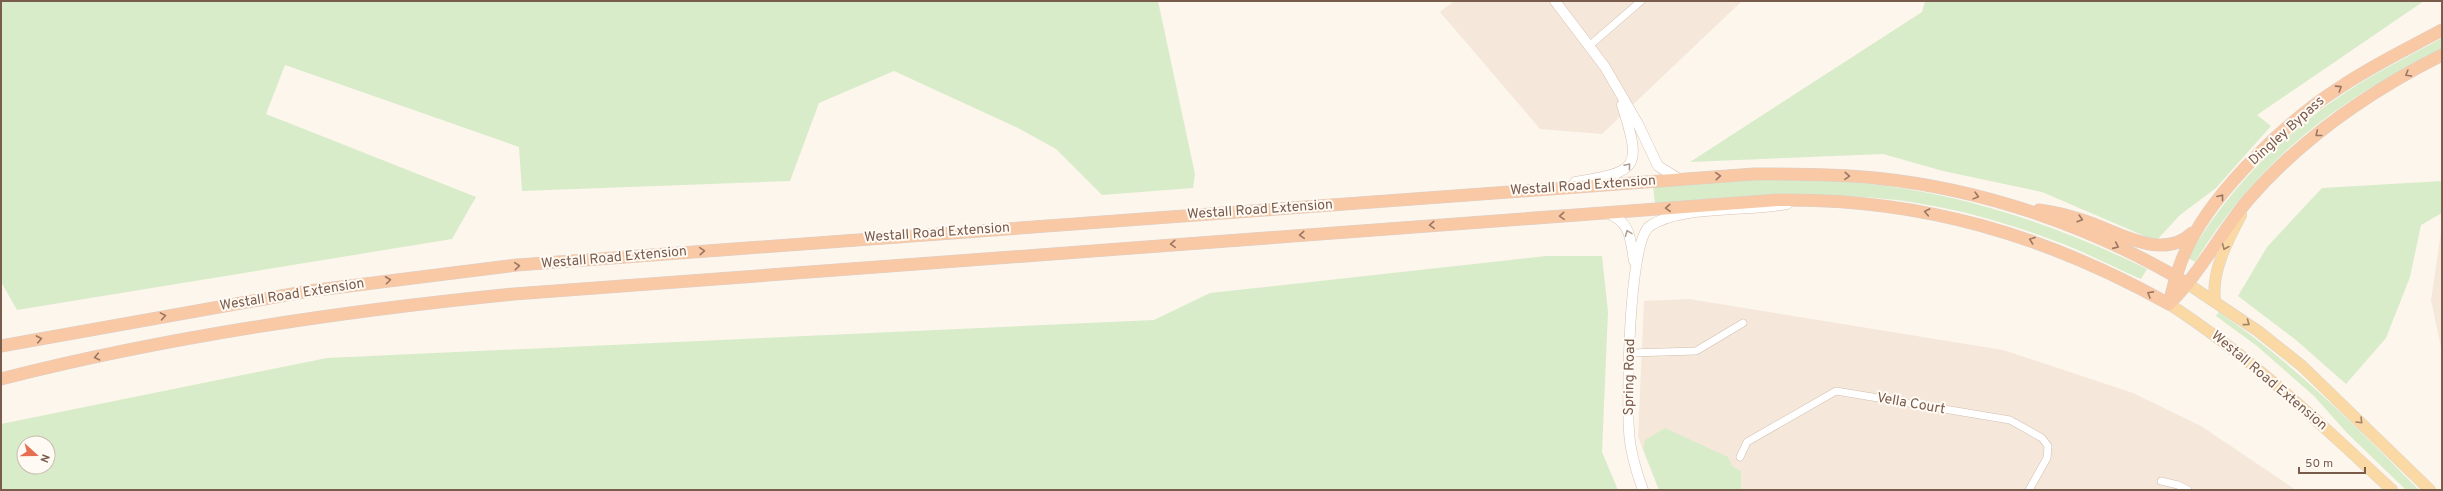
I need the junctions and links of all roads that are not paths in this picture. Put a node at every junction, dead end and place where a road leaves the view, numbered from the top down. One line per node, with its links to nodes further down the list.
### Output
1 (1555, 1): 4 (main road)
2 (1641, 1): 4 (street)
3 (2442, 30): 13 (highway, Dingley Bypass, one-way to 3)
4 (1589, 46): 6 (main road)
5 (2442, 55): 10 (highway, Dingley Bypass, one-way to 10)
6 (1615, 84): 7 (main road); 8 (main road, one-way to 6)
7 (1679, 179): 8 (highway, Westall Road Extension); 11 (highway, Westall Road Extension, one-way to 11)
8 (1523, 190): 20 (highway, Westall Road Extension, one-way to 8)
9 (1804, 200): 12 (highway, Westall Road Extension, one-way to 12); 14 (main road, Spring Road); 18 (highway, Westall Road Extension, one-way to 9)
10 (2248, 200): 16 (highway, Dingley Bypass); 17 (main road, one-way to 17)
11 (2014, 207): 13 (highway, one-way to 13); 15 (highway, Westall Road Extension, one-way to 15)
12 (1606, 212): 14 (main road, Spring Road, one-way to 12); 22 (highway, Westall Road Extension, one-way to 22)
13 (2197, 228): 15 (highway, Dingley Bypass)
14 (1635, 263): 21 (main road, Spring Road)
15 (2176, 277): 16 (highway, Westall Road Extension); 18 (highway, Dingley Bypass)
16 (2188, 284): 17 (main road, Westall Road Extension); 18 (highway, Dingley Bypass)
17 (2215, 301): 29 (main road, Westall Road Extension, one-way to 29)
18 (2169, 304): 28 (main road, Westall Road Extension)
19 (1743, 323): 21 (street)
20 (1, 346)
21 (1630, 353): 25 (main road, Spring Road)
22 (1, 379)
23 (1740, 457): 26 (street, Vella Court)
24 (2161, 481): 27 (street)
25 (1643, 490)
26 (2029, 490)
27 (2188, 490)
28 (2392, 490)
29 (2430, 490)

